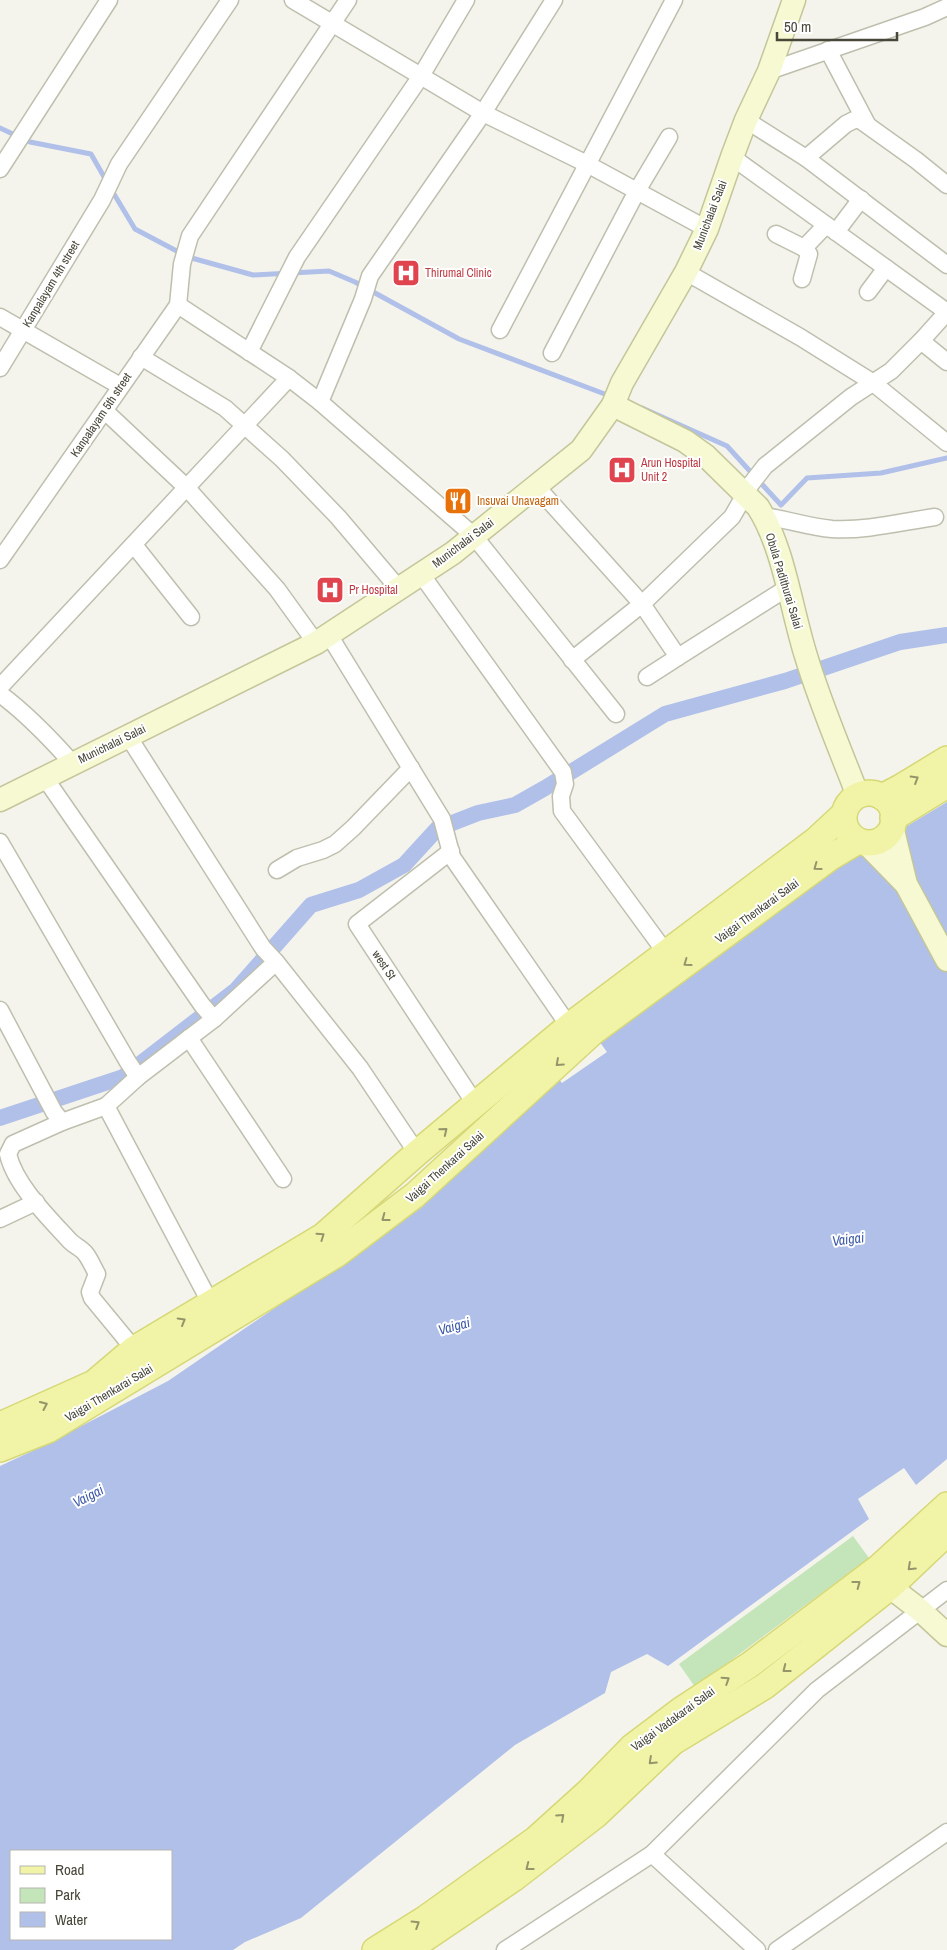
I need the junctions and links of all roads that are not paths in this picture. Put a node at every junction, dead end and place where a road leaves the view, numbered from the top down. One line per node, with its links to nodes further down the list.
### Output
1 (109, 0): 21 (street)
2 (230, 0): 38 (street, Kanpalayam 4th street)
3 (293, 0): 10 (street)
4 (348, 0): 10 (street, Kanpalayam 5th street)
5 (466, 0): 13 (street)
6 (554, 0): 14 (street)
7 (674, 0): 20 (street)
8 (794, 0): 12 (main road, Munichalai Salai)
9 (947, 7): 11 (street)
10 (332, 25): 13 (street); 34 (street, Kanpalayam 5th street)
11 (828, 50): 12 (street); 16 (street)
12 (769, 71): 15 (main road, Munichalai Salai)
13 (421, 76): 14 (street); 40 (street)
14 (483, 113): 20 (street); 48 (street)
15 (746, 120): 18 (main road, Munichalai Salai); 19 (street)
16 (867, 124): 19 (street); 22 (street)
17 (669, 137): 23 (street)
18 (732, 157): 25 (street); 26 (main road, Munichalai Salai)
19 (806, 158): 24 (street)
20 (587, 164): 23 (street); 37 (street)
21 (0, 169)
22 (947, 184)
23 (637, 191): 26 (street); 41 (street)
24 (861, 200): 25 (street); 29 (street)
25 (831, 228): 28 (street); 30 (street)
26 (708, 229): 31 (main road, Munichalai Salai)
27 (776, 234): 28 (street)
28 (804, 248): 32 (street)
29 (947, 265)
30 (886, 268): 33 (street); 35 (street)
31 (686, 272): 46 (street); 49 (main road, Munichalai Salai)
32 (802, 279)
33 (868, 292)
34 (178, 305): 40 (street); 42 (street, Kanpalayam 5th street)
35 (947, 312): 39 (street)
36 (0, 318): 38 (street)
37 (500, 330)
38 (23, 331): 44 (street, Kanpalayam 4th street); 47 (street)
39 (921, 341): 43 (street); 46 (street)
40 (250, 352): 45 (street)
41 (552, 353)
42 (141, 357): 47 (street, Kanpalayam 5th street); 51 (street)
43 (947, 362)
44 (0, 368)
45 (289, 378): 48 (street); 51 (street)
46 (872, 382): 52 (street); 55 (street)
47 (120, 386): 50 (street, Kanpalayam 5th street)
48 (320, 402): 58 (street)
49 (613, 404): 53 (main road, Munichalai Salai); 55 (main road, Obula Padithurai Salai)
50 (106, 411): 54 (street); 60 (street, Kanpalayam 5th street)
51 (244, 425): 54 (street); 63 (street)
52 (947, 444)
53 (536, 486): 58 (main road, Munichalai Salai); 64 (street)
54 (187, 488): 59 (street); 66 (street)
55 (748, 489): 56 (main road, Obula Padithurai Salai); 64 (street)
56 (764, 516): 57 (street); 62 (main road, Obula Padithurai Salai)
57 (935, 517)
58 (474, 536): 61 (main road, Munichalai Salai); 68 (street)
59 (134, 544): 65 (street); 70 (street)
60 (0, 560)
61 (421, 574): 63 (main road, Munichalai Salai); 86 (street)
62 (787, 588): 67 (street); 80 (main road, Obula Padithurai Salai)
63 (399, 589): 66 (main road, Munichalai Salai)
64 (642, 604): 67 (street); 68 (street)
65 (191, 617)
66 (322, 639): 73 (main road, Munichalai Salai); 76 (street)
67 (678, 657): 69 (street)
68 (572, 660): 72 (street)
69 (647, 677)
70 (0, 687)
71 (0, 694): 75 (street)
72 (616, 714)
73 (128, 736): 75 (main road, Munichalai Salai); 88 (street)
74 (947, 760): 80 (main road, Vaigai Thenkarai Salai, one-way to 74)
75 (72, 764): 77 (main road, Munichalai Salai)
76 (411, 768): 83 (street); 84 (street)
77 (45, 778): 79 (main road, Munichalai Salai); 90 (street)
78 (947, 785): 80 (main road, Vaigai Thenkarai Salai)
79 (0, 800)
80 (874, 810): 82 (main road, Vaigai Thenkarai Salai); 82 (main road); 85 (main road, Obula Padithurai Salai); 86 (main road, Vaigai Thenkarai Salai)
81 (0, 842): 93 (street)
82 (862, 842): 85 (main road); 104 (main road, Vaigai Thenkarai Salai, one-way to 104)
83 (451, 851): 91 (street); 94 (street, west St)
84 (277, 870)
85 (906, 884): 87 (main road)
86 (666, 953): 91 (main road, Vaigai Thenkarai Salai)
87 (947, 960)
88 (276, 962): 90 (street); 97 (street)
89 (0, 1010): 96 (street)
90 (214, 1019): 92 (street)
91 (569, 1026): 94 (main road, Vaigai Thenkarai Salai)
92 (189, 1038): 93 (street); 98 (street)
93 (138, 1077): 95 (street)
94 (476, 1105): 97 (main road, Vaigai Thenkarai Salai, one-way to 94)
95 (106, 1106): 96 (street); 101 (street)
96 (58, 1117): 99 (street)
97 (417, 1153): 101 (main road, Vaigai Thenkarai Salai, one-way to 97)
98 (283, 1178)
99 (36, 1202): 100 (street); 102 (street)
100 (0, 1219)
101 (211, 1304): 102 (main road, Vaigai Thenkarai Salai, one-way to 101)
102 (134, 1349): 103 (main road, Vaigai Thenkarai Salai, one-way to 102)
103 (0, 1425)
104 (0, 1449)
105 (947, 1505): 107 (main road, Vaigai Vadakarai Salai)
106 (947, 1533): 107 (main road, Vaigai Vadakarai Salai, one-way to 107)
107 (884, 1578): 109 (main road); 113 (main road, Vaigai Vadakarai Salai, one-way to 107); 114 (main road, Vaigai Vadakarai Salai, one-way to 114)
108 (947, 1590): 109 (street)
109 (920, 1610): 110 (main road); 112 (street)
110 (947, 1635)
111 (947, 1832): 117 (street)
112 (652, 1854): 115 (street); 116 (street)
113 (375, 1950)
114 (408, 1950)
115 (505, 1950)
116 (757, 1950)
117 (777, 1950)

